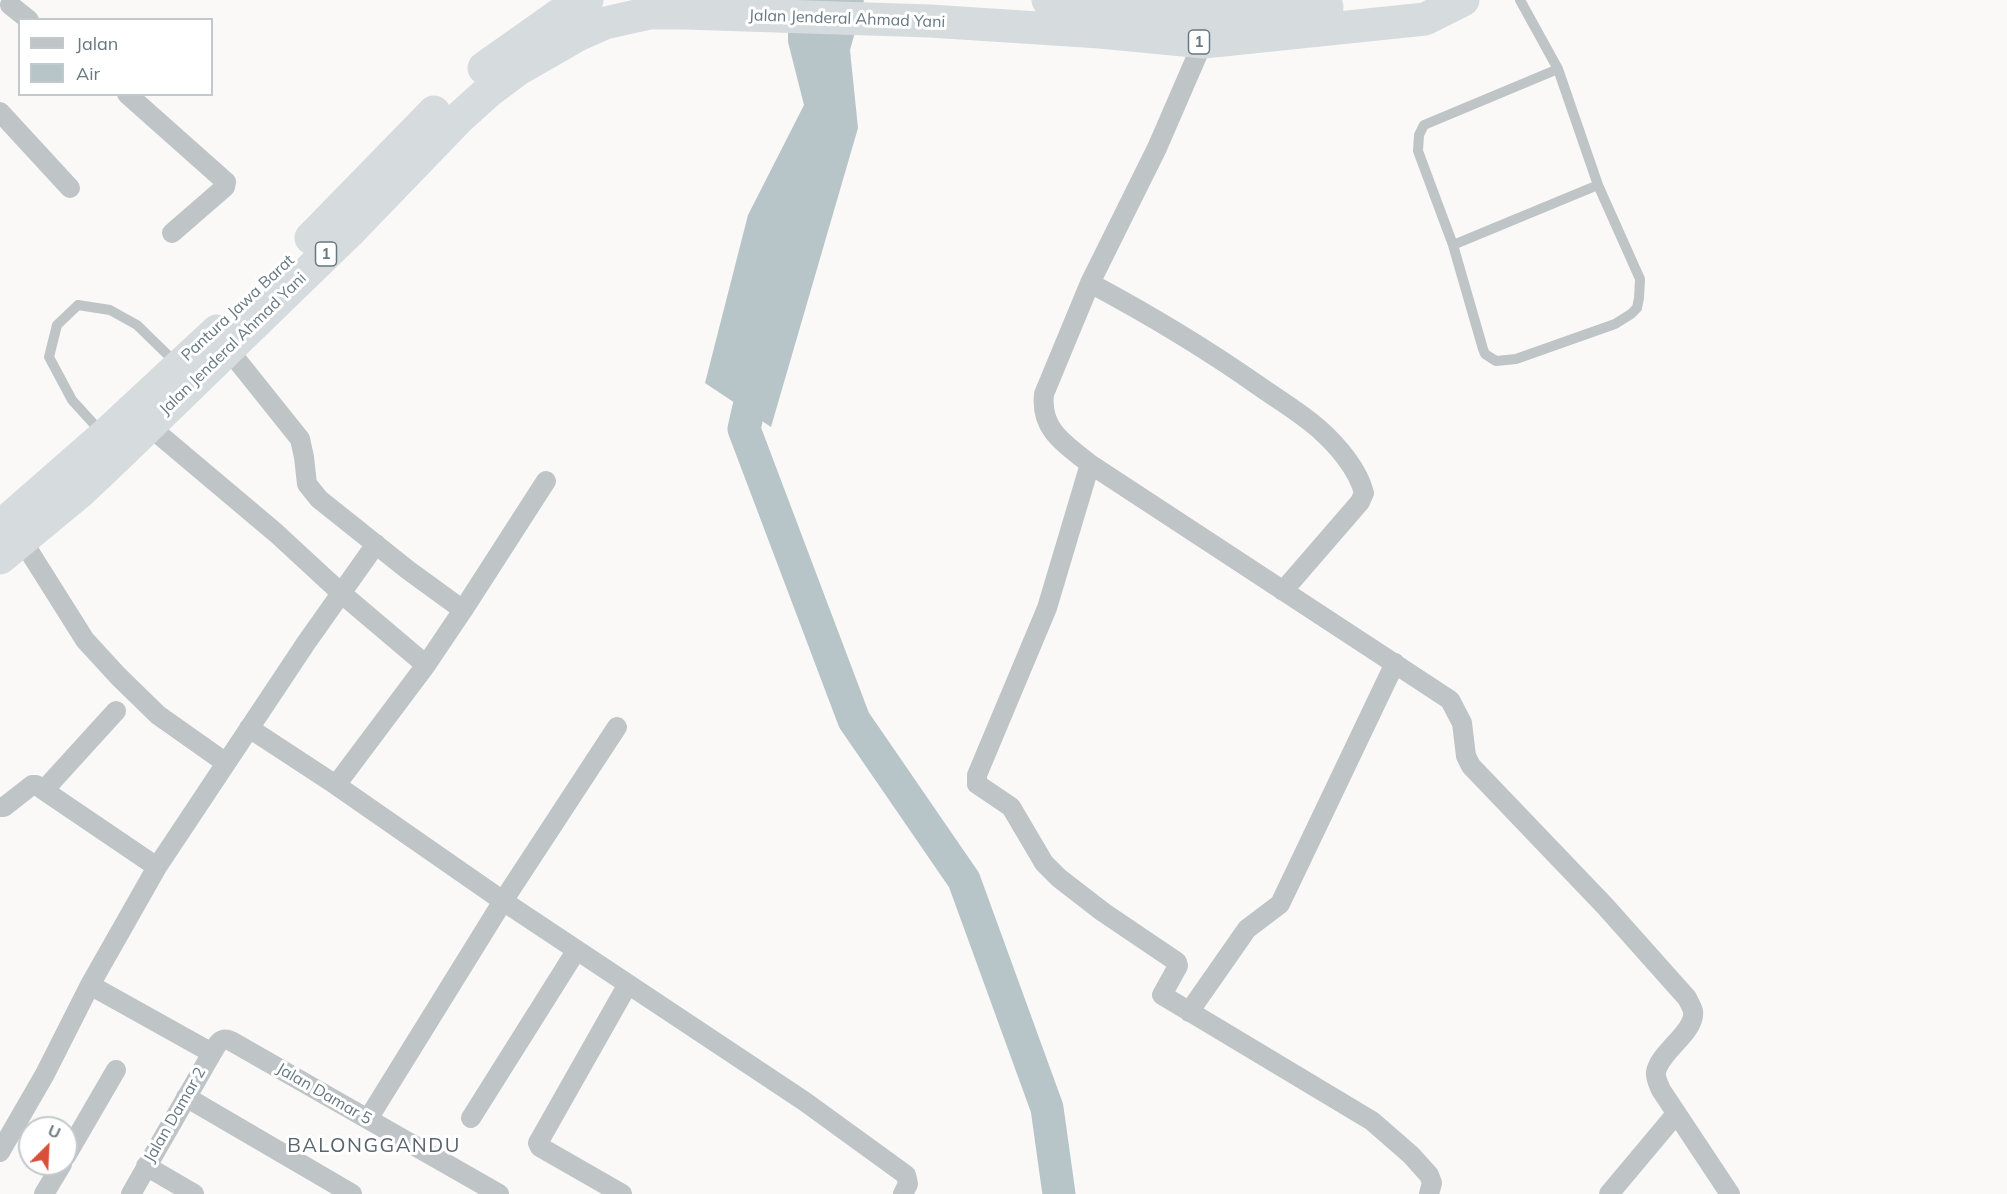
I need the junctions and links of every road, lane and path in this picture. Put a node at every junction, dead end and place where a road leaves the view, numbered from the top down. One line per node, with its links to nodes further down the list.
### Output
1 (1048, 0): 7 (highway, 1)
2 (1410, 0): 9 (highway, 1)
3 (1463, 0): 9 (highway, 1)
4 (1520, 0): 10 (lane)
5 (567, 5): 19 (highway, Pantura Jawa Barat / 1)
6 (8, 7): 8 (street)
7 (1100, 12): 9 (highway, 1); 18 (highway, Jalan Jenderal Ahmad Yani / 1)
8 (26, 18)
9 (1208, 29): 17 (street)
10 (1558, 69): 13 (lane); 16 (lane)
11 (129, 96): 15 (street)
12 (0, 112): 14 (street)
13 (1598, 185): 16 (lane); 16 (lane)
14 (70, 188)
15 (172, 233)
16 (1453, 245)
17 (1090, 283): 22 (street); 26 (street)
18 (228, 349): 19 (highway, Jalan Jenderal Ahmad Yani / 1); 25 (street)
19 (186, 373): 20 (highway, Jalan Jenderal Ahmad Yani / 1); 21 (highway, Pantura Jawa Barat / 1); 21 (lane)
20 (149, 426): 21 (highway, Jalan Jenderal Ahmad Yani / 1); 27 (street)
21 (113, 444): 24 (highway, Pantura Jawa Barat / 1)
22 (1090, 464): 26 (street); 43 (street)
23 (546, 481): 28 (street)
24 (7, 542): 34 (street)
25 (376, 544): 27 (street); 28 (street)
26 (1283, 591): 29 (street)
27 (341, 593): 30 (street); 33 (street)
28 (463, 610): 30 (street)
29 (1395, 663): 43 (street); 47 (street)
30 (426, 665): 35 (street)
31 (116, 711): 36 (street)
32 (617, 727): 39 (street)
33 (249, 728): 34 (street); 35 (street)
34 (226, 763): 38 (street)
35 (336, 785): 39 (street)
36 (45, 789): 37 (street); 38 (street)
37 (0, 807)
38 (157, 867): 42 (street)
39 (503, 901): 40 (street); 49 (street)
40 (576, 951): 41 (street); 48 (street)
41 (628, 984): 59 (street); 60 (street)
42 (90, 986): 44 (street, Jalan Damar 5); 51 (street)
43 (1189, 1011): 61 (street)
44 (217, 1046): 46 (street, Jalan Damar 2); 49 (street, Jalan Damar 5)
45 (116, 1070): 50 (street)
46 (186, 1097): 52 (street, Jalan Damar 2); 58 (street)
47 (1676, 1114): 62 (street); 63 (street)
48 (471, 1118)
49 (368, 1119): 54 (street, Jalan Damar 5)
50 (78, 1135)
51 (0, 1152)
52 (146, 1166): 56 (street, Jalan Damar 2); 57 (street)
53 (55, 1176): 55 (street)
54 (489, 1192)
55 (44, 1194)
56 (131, 1194)
57 (194, 1194)
58 (352, 1194)
59 (622, 1194)
60 (903, 1194)
61 (1429, 1194)
62 (1609, 1194)
63 (1730, 1194)

